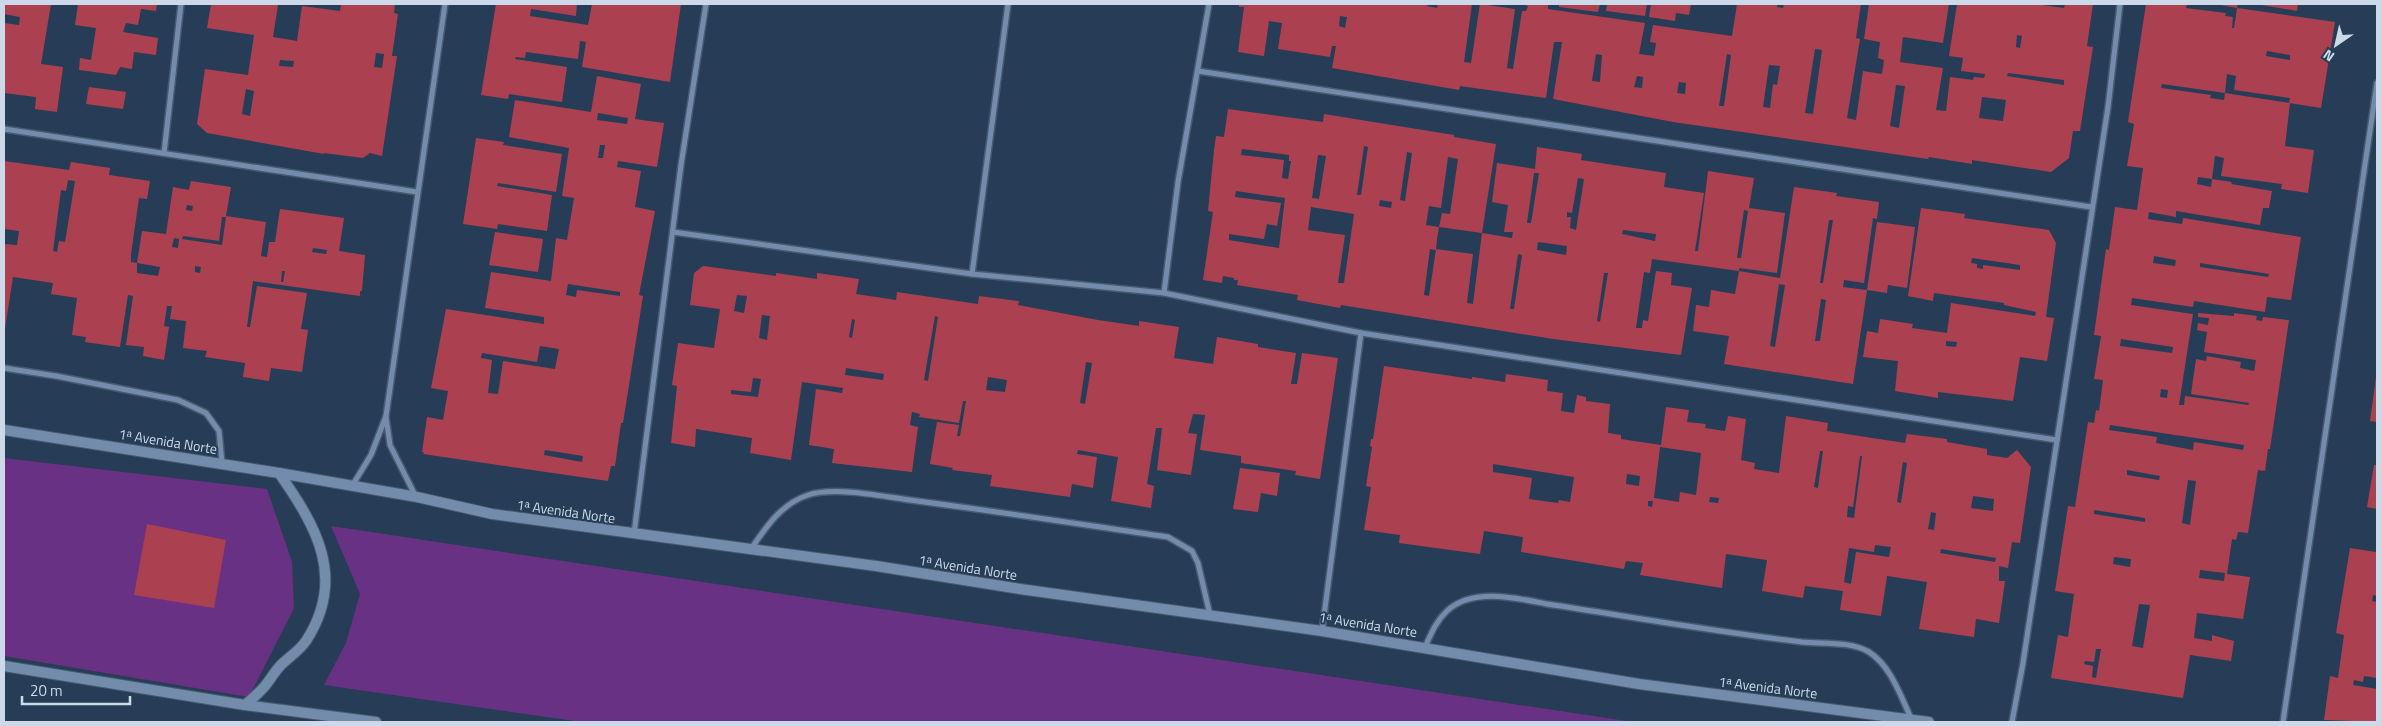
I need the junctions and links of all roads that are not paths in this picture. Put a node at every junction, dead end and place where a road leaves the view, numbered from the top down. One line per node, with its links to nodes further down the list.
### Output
1 (181, 4): 10 (street)
2 (445, 4): 11 (street)
3 (706, 4): 13 (street)
4 (1008, 4): 14 (street)
5 (1208, 4): 7 (street)
6 (2120, 4): 12 (street)
7 (1198, 71): 12 (street); 15 (street)
8 (2377, 83): 36 (street)
9 (4, 129): 10 (street)
10 (164, 153): 11 (street)
11 (418, 192): 18 (street)
12 (2091, 207): 20 (street)
13 (673, 232): 14 (street); 25 (street)
14 (972, 274): 15 (street)
15 (1164, 293): 16 (street)
16 (1361, 333): 20 (street); 28 (street)
17 (4, 368): 21 (street)
18 (386, 416): 23 (street); 24 (street)
19 (4, 430): 21 (main road, 1ᵃ Avenida Norte)
20 (2057, 440): 35 (street)
21 (222, 463): 22 (main road, 1ᵃ Avenida Norte)
22 (279, 472): 23 (main road, 1ᵃ Avenida Norte); 31 (main road)
23 (352, 486): 24 (main road, 1ᵃ Avenida Norte)
24 (417, 497): 25 (main road, 1ᵃ Avenida Norte)
25 (634, 535): 26 (main road, 1ᵃ Avenida Norte)
26 (751, 549): 27 (main road, 1ᵃ Avenida Norte); 27 (street)
27 (1210, 616): 28 (main road, 1ᵃ Avenida Norte)
28 (1322, 631): 29 (main road, 1ᵃ Avenida Norte)
29 (1425, 647): 32 (main road, 1ᵃ Avenida Norte); 32 (street)
30 (4, 666): 31 (main road)
31 (245, 705): 33 (main road)
32 (1911, 719): 34 (main road, 1ᵃ Avenida Norte)
33 (376, 722)
34 (1928, 722)
35 (2012, 722)
36 (2283, 722)

